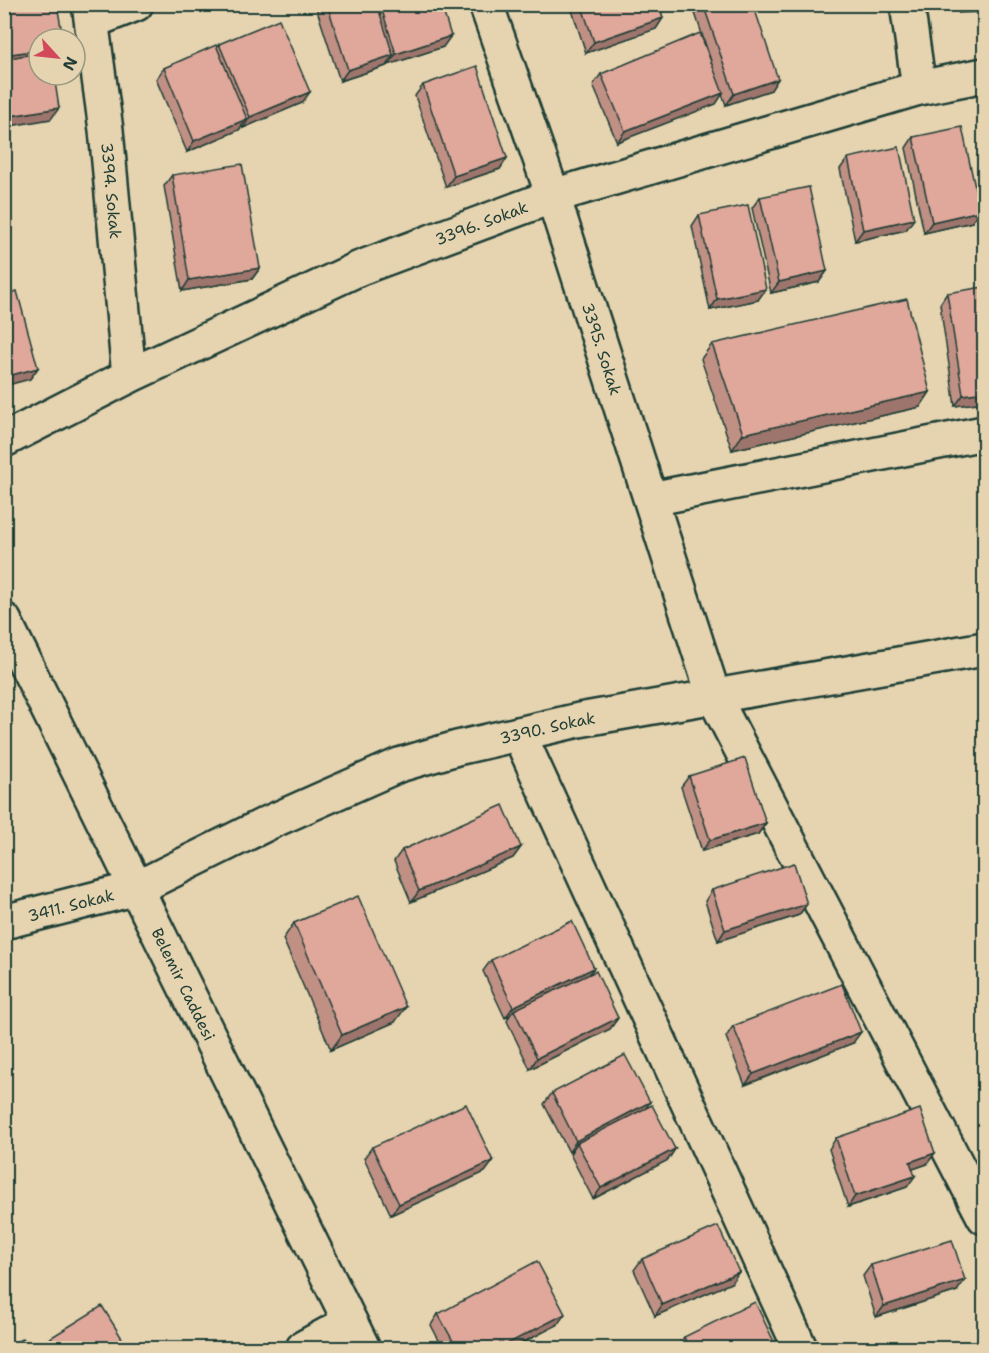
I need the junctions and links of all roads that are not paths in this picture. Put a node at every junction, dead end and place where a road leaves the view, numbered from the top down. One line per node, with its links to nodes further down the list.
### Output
1 (136, 4): 4 (street)
2 (486, 4): 7 (street, 3395. Sokak)
3 (907, 4): 6 (street)
4 (91, 13): 8 (street, 3394. Sokak)
5 (984, 75): 6 (street, 3396. Sokak)
6 (920, 88): 7 (street, 3396. Sokak)
7 (553, 196): 8 (street, 3396. Sokak); 11 (street, 3395. Sokak)
8 (129, 376): 10 (street, 3396. Sokak)
9 (984, 433): 11 (street)
10 (4, 440)
11 (651, 499): 14 (street, 3395. Sokak)
12 (4, 620): 16 (street, Belemir Caddesi)
13 (984, 649): 14 (street, 3390. Sokak)
14 (714, 697): 15 (street, 3390. Sokak); 18 (street, 3395. Sokak)
15 (519, 734): 16 (street, 3390. Sokak); 21 (street)
16 (137, 888): 17 (street, 3411. Sokak); 19 (street, Belemir Caddesi)
17 (4, 922)
18 (984, 1217)
19 (359, 1342): 20 (street)
20 (303, 1348)
21 (800, 1348)

